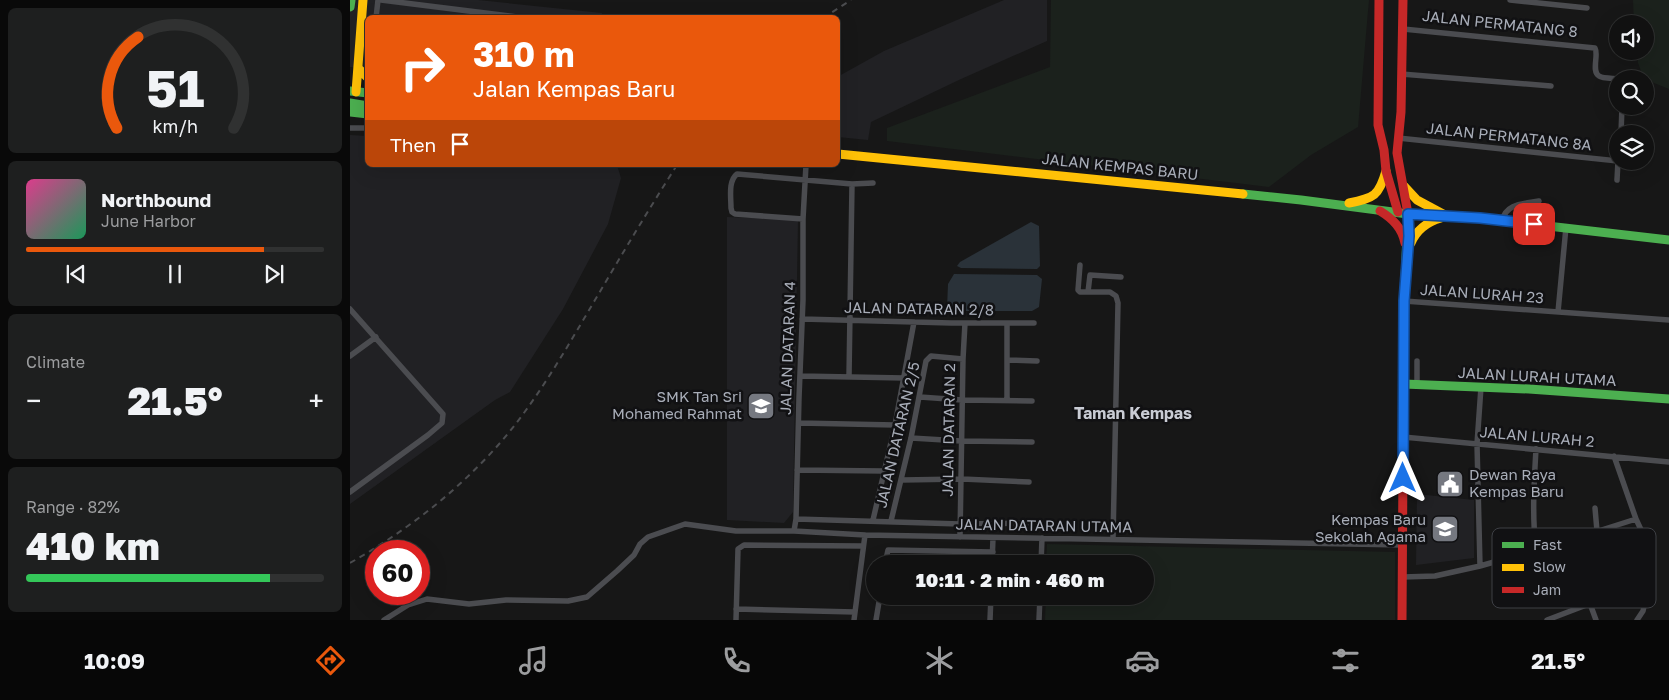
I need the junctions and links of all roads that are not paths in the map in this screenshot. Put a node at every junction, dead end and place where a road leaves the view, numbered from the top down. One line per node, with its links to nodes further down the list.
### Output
1 (351, 0): 8 (main road)
2 (364, 0): 13 (main road)
3 (379, 0): 7 (street); 10 (street)
4 (1380, 0): 30 (main road)
5 (1403, 0): 12 (main road, JALAN PERMATANG 8)
6 (1510, 0): 9 (street)
7 (438, 3): 11 (street)
8 (350, 7)
9 (1587, 8)
10 (376, 15)
11 (508, 15)
12 (1402, 29): 14 (main road, JALAN PERMATANG 8); 16 (street, JALAN PERMATANG 8)
13 (358, 68): 15 (main road); 18 (main road)
14 (1401, 74): 17 (street); 25 (main road, JALAN PERMATANG 8)
15 (365, 75)
16 (1609, 77)
17 (1552, 86)
18 (353, 91): 19 (main road)
19 (350, 101): 20 (main road)
20 (365, 105)
21 (350, 112): 22 (main road)
22 (365, 114)
23 (350, 128): 24 (street)
24 (365, 128)
25 (1398, 138): 27 (street, JALAN PERMATANG 8A); 35 (main road, JALAN PERMATANG 8)
26 (840, 154): 37 (main road, JALAN KEMPAS BARU)
27 (1609, 160)
28 (806, 167): 31 (street, JALAN DATARAN 4)
29 (1618, 170): 32 (street)
30 (1386, 171): 37 (main road); 39 (main road)
31 (805, 180): 34 (street); 42 (street, JALAN DATARAN 4); 42 (street)
32 (1617, 180)
33 (873, 183): 34 (street)
34 (852, 184): 56 (street)
35 (1404, 186): 40 (main road, JALAN PERMATANG 8); 41 (main road)
36 (1539, 201): 43 (street)
37 (1342, 205): 38 (main road, JALAN KEMPAS BARU)
38 (1378, 209): 39 (main road, JALAN KEMPAS BARU); 47 (main road)
39 (1398, 212): 40 (main road, JALAN KEMPAS BARU); 45 (main road)
40 (1408, 214): 41 (main road, JALAN KEMPAS BARU); 45 (main road)
41 (1448, 216): 43 (main road, JALAN KEMPAS BARU); 47 (main road)
42 (803, 219): 54 (street, JALAN DATARAN 4)
43 (1502, 221): 44 (main road, JALAN KEMPAS BARU)
44 (1566, 227): 46 (main road, JALAN KEMPAS BARU); 53 (street, JALAN LURAH 23)
45 (1409, 236): 47 (main road)
46 (1669, 240)
47 (1407, 255): 51 (main road)
48 (1080, 265): 50 (street)
49 (1121, 276): 50 (street)
50 (1088, 292): 110 (street)
51 (1404, 301): 53 (street, JALAN LURAH 23); 70 (main road)
52 (350, 308): 61 (street)
53 (1558, 312): 55 (street, JALAN LURAH 23)
54 (802, 319): 56 (street, JALAN DATARAN 2/8); 67 (street, JALAN DATARAN 4)
55 (1669, 320)
56 (851, 321): 57 (street, JALAN DATARAN 2/8); 68 (street)
57 (914, 322): 58 (street, JALAN DATARAN 2/8); 69 (street)
58 (965, 323): 60 (street, JALAN DATARAN 2/8); 63 (street, JALAN DATARAN 2)
59 (1034, 323): 60 (street, JALAN DATARAN 2/8)
60 (1007, 324): 64 (street)
61 (376, 337): 62 (street); 93 (street)
62 (350, 356)
63 (963, 359): 73 (street, JALAN DATARAN 2/5); 75 (street, JALAN DATARAN 2)
64 (1007, 360): 65 (street); 76 (street)
65 (1038, 361)
66 (1417, 361): 71 (street)
67 (800, 376): 68 (street); 78 (street, JALAN DATARAN 4)
68 (849, 377): 69 (street)
69 (904, 378): 79 (street)
70 (1404, 384): 71 (main road, JALAN LURAH UTAMA); 80 (main road)
71 (1417, 385): 72 (main road, JALAN LURAH UTAMA)
72 (1481, 387): 74 (main road, JALAN LURAH UTAMA); 84 (street)
73 (920, 397): 75 (street); 81 (street, JALAN DATARAN 2/5)
74 (1669, 399)
75 (962, 400): 76 (street); 82 (street, JALAN DATARAN 2)
76 (1007, 400): 77 (street)
77 (1032, 401)
78 (799, 423): 79 (street); 88 (street, JALAN DATARAN 4)
79 (895, 425): 89 (street)
80 (1403, 437): 84 (street, JALAN LURAH 2); 111 (main road)
81 (912, 438): 82 (street); 91 (street, JALAN DATARAN 2/5)
82 (961, 441): 83 (street); 90 (street, JALAN DATARAN 2)
83 (1032, 442)
84 (1477, 444): 85 (street, JALAN LURAH 2); 118 (street)
85 (1536, 450): 86 (street, JALAN LURAH 2); 101 (street)
86 (1614, 456): 87 (street, JALAN LURAH 2); 96 (street)
87 (1669, 462)
88 (797, 470): 89 (street); 95 (street, JALAN DATARAN 4)
89 (883, 472): 97 (street)
90 (962, 479): 91 (street); 92 (street); 100 (street, JALAN DATARAN 2)
91 (902, 480): 98 (street, JALAN DATARAN 2/5)
92 (1029, 482)
93 (350, 492)
94 (1595, 508): 102 (street)
95 (796, 519): 97 (street); 105 (street, JALAN DATARAN 4)
96 (1636, 519): 103 (street); 104 (street)
97 (873, 520): 98 (street)
98 (891, 521): 100 (street)
99 (1029, 523): 100 (street)
100 (960, 524): 107 (street, JALAN DATARAN 2)
101 (1533, 528)
102 (1597, 528)
103 (1607, 528)
104 (1640, 528)
105 (794, 531): 106 (street, JALAN DATARAN UTAMA); 128 (street, JALAN DATARAN UTAMA)
106 (865, 535): 107 (street, JALAN DATARAN UTAMA); 112 (street)
107 (960, 537): 108 (street, JALAN DATARAN UTAMA)
108 (993, 538): 109 (street, JALAN DATARAN UTAMA); 113 (street)
109 (1042, 538): 110 (street, JALAN DATARAN UTAMA); 116 (street)
110 (1113, 539): 111 (street, JALAN DATARAN UTAMA)
111 (1402, 545): 119 (main road)
112 (863, 546): 126 (street); 127 (street)
113 (993, 552): 114 (street); 115 (street)
114 (887, 555)
115 (993, 555)
116 (1041, 555)
117 (1492, 563): 118 (street)
118 (1480, 566): 119 (street)
119 (1403, 577): 134 (main road)
120 (878, 605): 131 (street)
121 (991, 605): 132 (street)
122 (1040, 605): 133 (street)
123 (1578, 608): 135 (street)
124 (1591, 608): 136 (street)
125 (1644, 608): 137 (street)
126 (736, 609): 127 (street); 129 (street)
127 (855, 612): 130 (street)
128 (384, 620)
129 (736, 620)
130 (854, 620)
131 (876, 620)
132 (990, 620)
133 (1039, 620)
134 (1402, 620)
135 (1547, 620)
136 (1596, 620)
137 (1637, 620)

